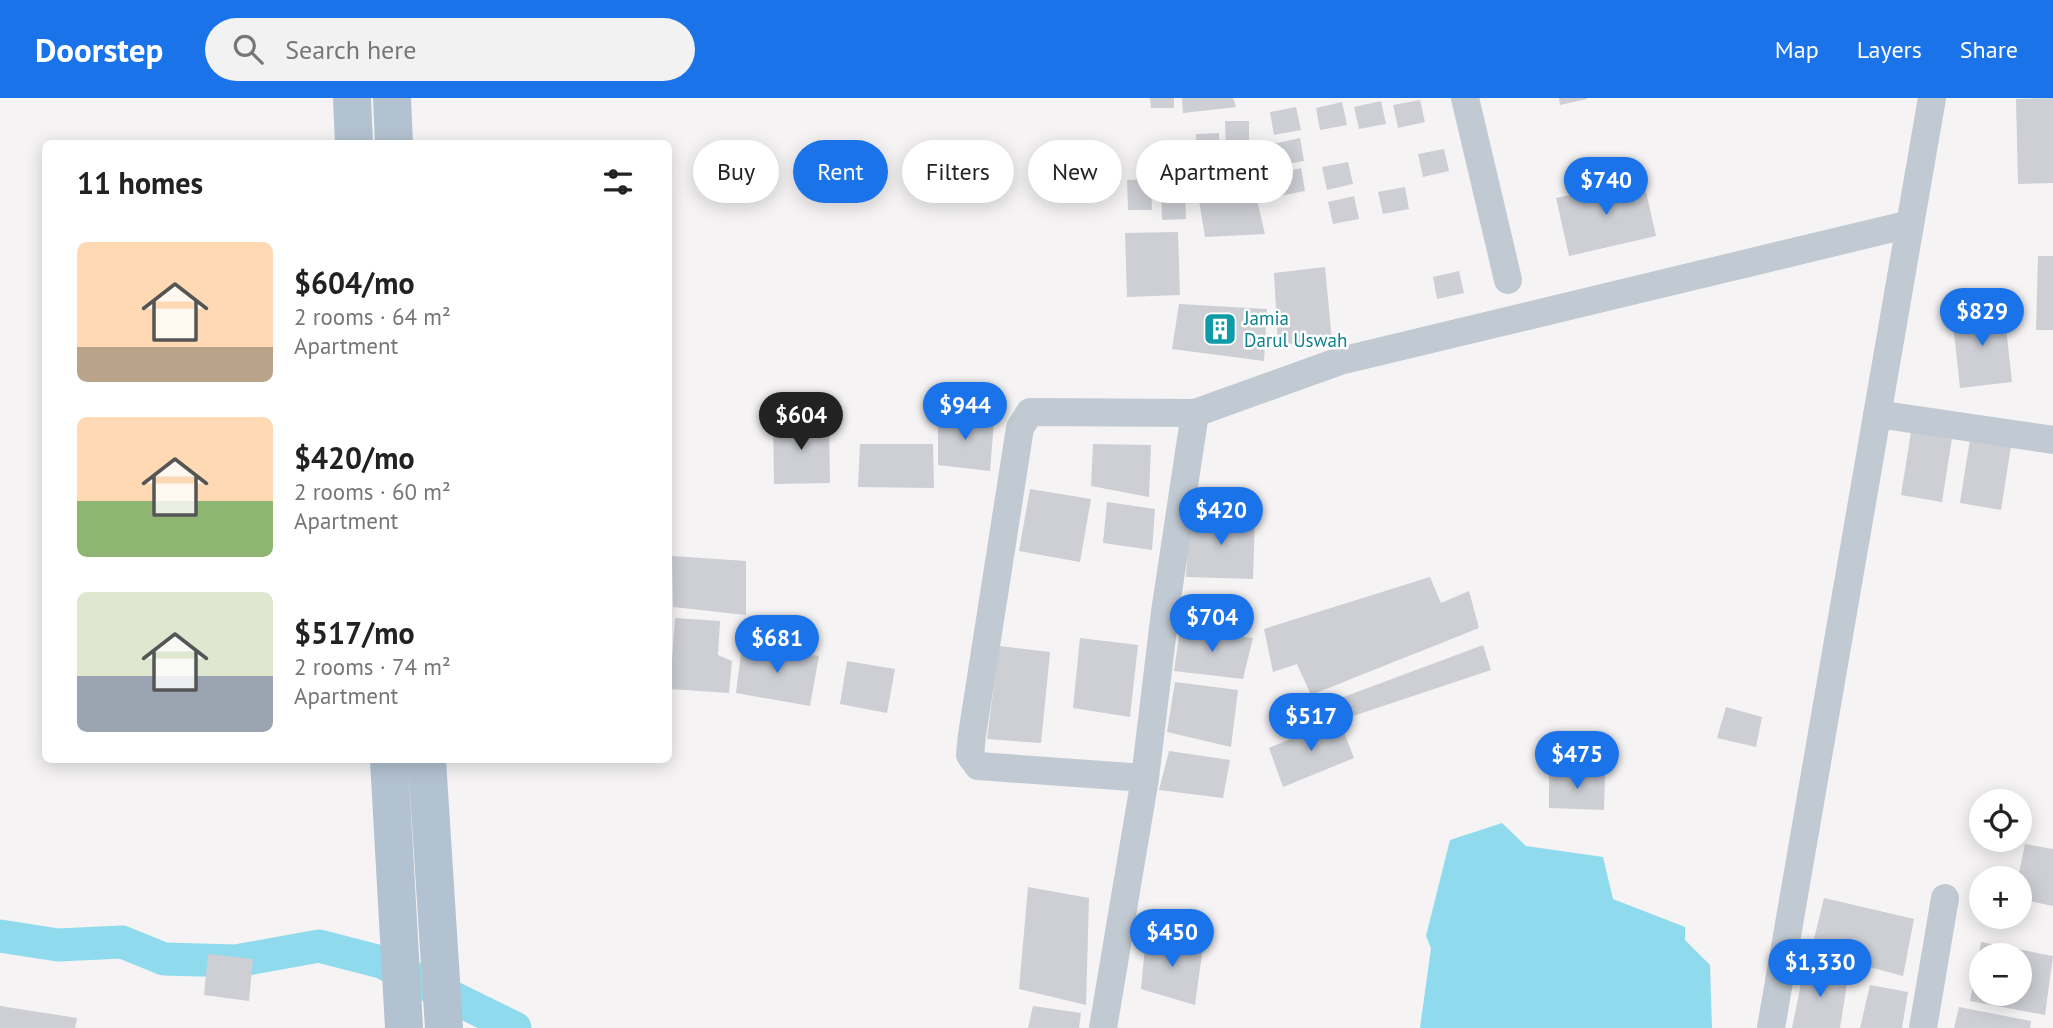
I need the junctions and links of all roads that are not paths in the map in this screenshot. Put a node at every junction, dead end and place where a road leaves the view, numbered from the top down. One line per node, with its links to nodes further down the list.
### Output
1 (352, 98): 5 (main road)
2 (392, 98): 6 (main road)
3 (1465, 98): 8 (street)
4 (1932, 98): 7 (street)
5 (354, 140)
6 (394, 140)
7 (1910, 224): 9 (street); 10 (street)
8 (1508, 280)
9 (1195, 413): 14 (street); 14 (street)
10 (1877, 414): 11 (street); 19 (street)
11 (2053, 440)
12 (389, 763): 16 (main road)
13 (427, 763): 17 (main road)
14 (1145, 778): 18 (street)
15 (1945, 898): 20 (street)
16 (404, 1028)
17 (444, 1028)
18 (1104, 1028)
19 (1771, 1028)
20 (1923, 1028)

